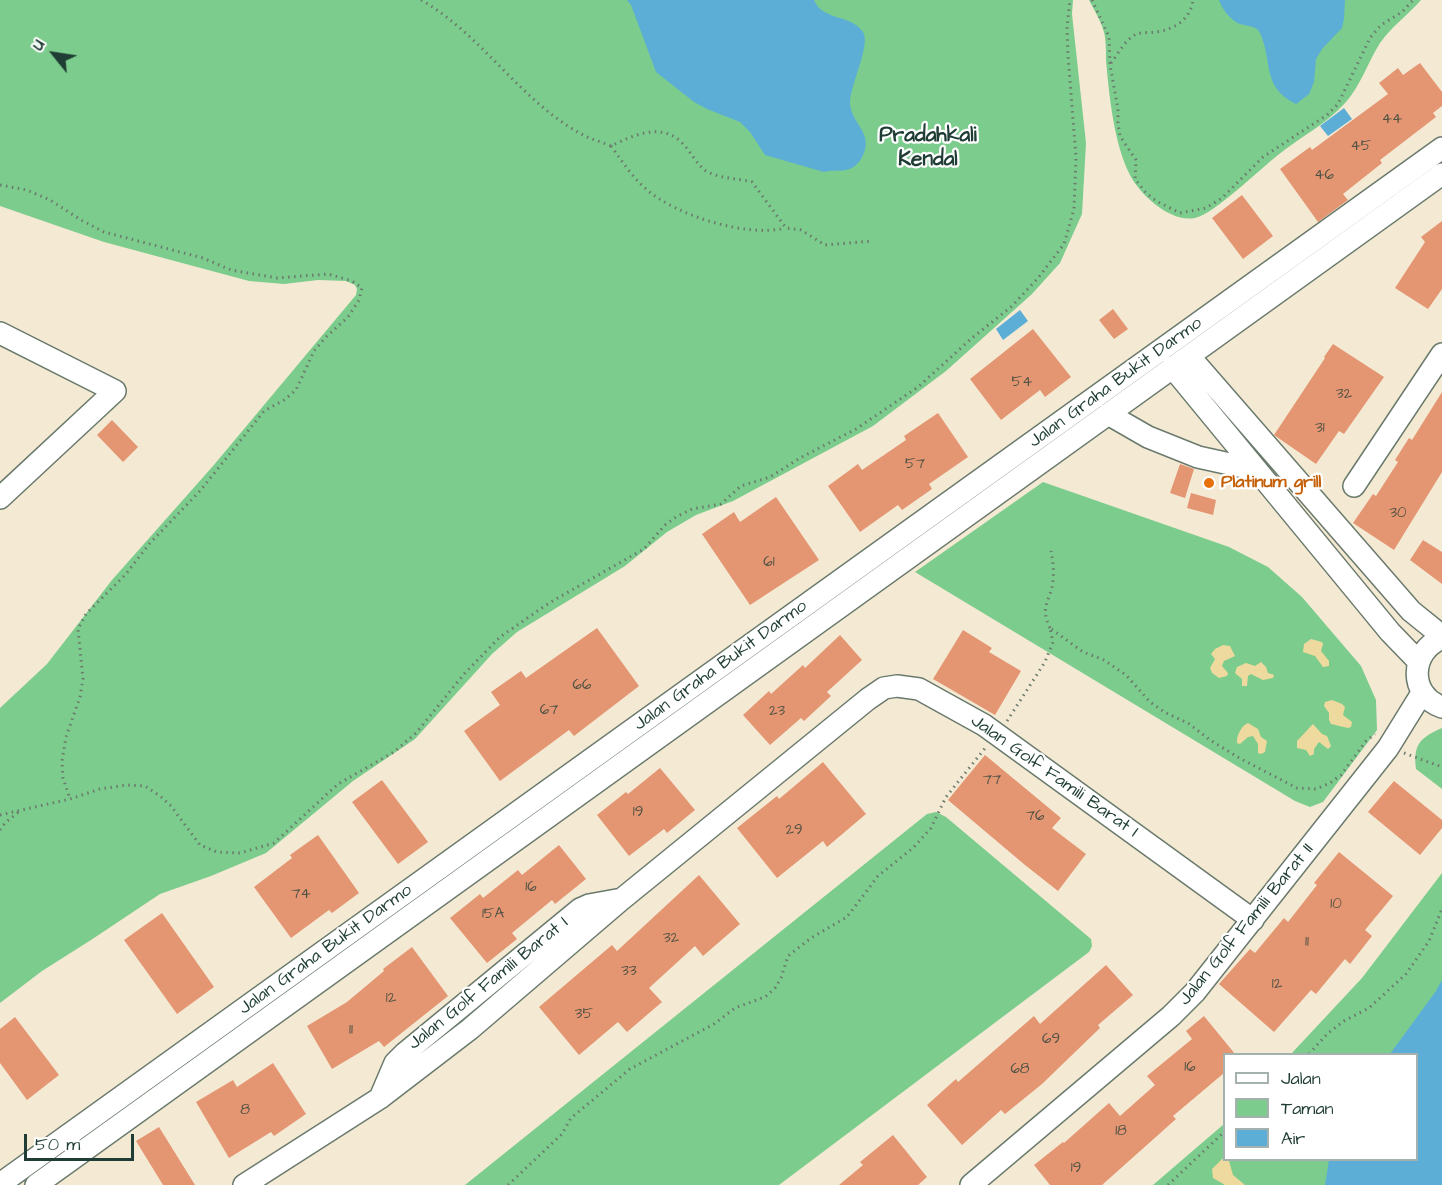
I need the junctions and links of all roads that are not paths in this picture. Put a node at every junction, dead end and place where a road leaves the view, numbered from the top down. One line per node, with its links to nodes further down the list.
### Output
1 (1442, 148): 16 (street, Jalan Graha Bukit Darmo)
2 (1442, 174): 5 (street, Jalan Graha Bukit Darmo)
3 (0, 333): 9 (street)
4 (1440, 360): 8 (street)
5 (1181, 362): 6 (street, Jalan Graha Bukit Darmo); 7 (street); 10 (street)
6 (1108, 414): 7 (street); 17 (street, Jalan Graha Bukit Darmo)
7 (1257, 470): 11 (street)
8 (1354, 486)
9 (0, 498)
10 (1442, 637): 11 (street)
11 (1419, 661): 12 (street)
12 (1422, 693): 13 (street); 14 (street, Jalan Golf Famili Barat II)
13 (1441, 707): 14 (street, Jalan Golf Famili Barat II)
14 (1390, 744): 15 (street, Jalan Golf Famili Barat II)
15 (1253, 920): 18 (street, Jalan Golf Famili Barat I); 19 (street, Jalan Golf Famili Barat II)
16 (0, 1185)
17 (36, 1185)
18 (244, 1185)
19 (971, 1185)

